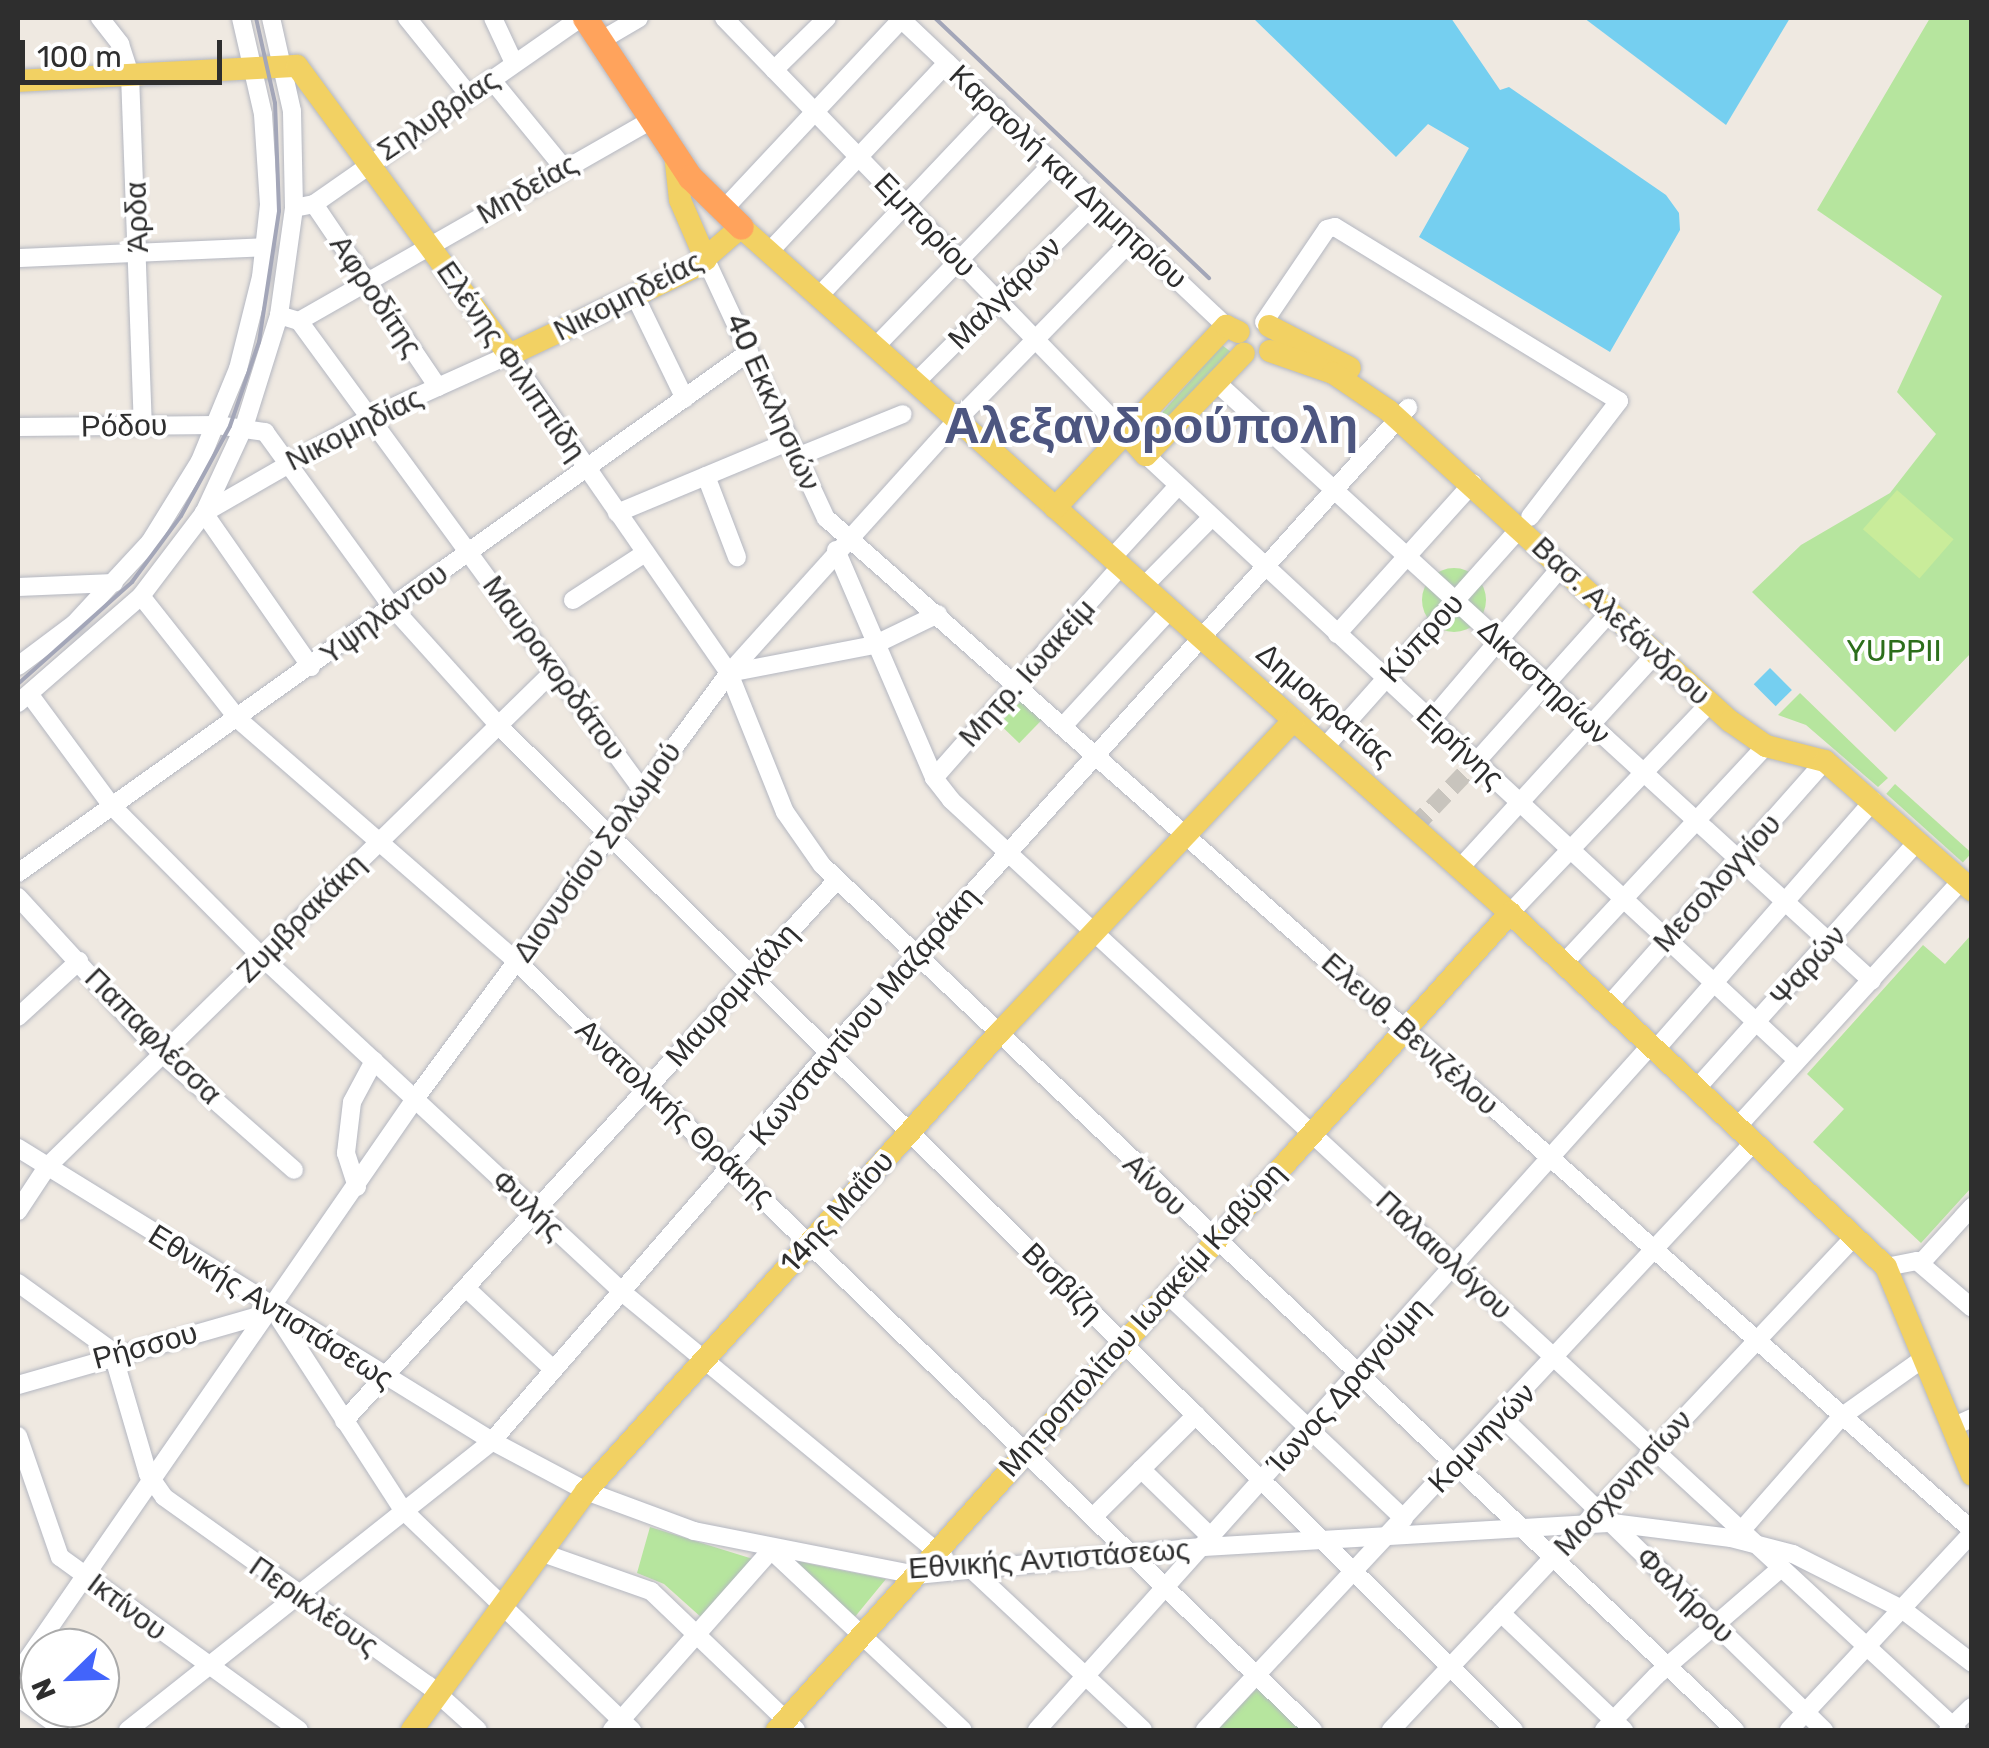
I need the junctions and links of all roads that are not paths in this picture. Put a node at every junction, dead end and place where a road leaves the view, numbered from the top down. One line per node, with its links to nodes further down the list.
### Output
1 (100, 18): 17 (street, Άρδα)
2 (241, 18): 15 (street)
3 (271, 18): 14 (street)
4 (407, 18): 20 (street)
5 (493, 18): 12 (street)
6 (583, 18): 11 (highway, Δημοκρατίας); 12 (street, Σηλυβρίας)
7 (638, 18): 11 (street)
8 (724, 18): 16 (street, Εμπορίου)
9 (827, 18): 16 (street)
10 (901, 18): 13 (street, Καραολή και Δημητρίου); 22 (street)
11 (600, 41): 23 (highway, Δημοκρατίας)
12 (514, 63): 18 (street, Σηλυβρίας)
13 (947, 63): 21 (street, Καραολή και Δημητρίου); 25 (street)
14 (282, 64): 15 (main road); 26 (main road, Ελένης Φιλιππίδη); 32 (street)
15 (254, 67): 17 (main road); 36 (street)
16 (774, 70): 22 (street, Εμπορίου)
17 (130, 75): 19 (main road); 38 (street, Άρδα)
18 (491, 78): 20 (street, Σηλυβρίας); 28 (street)
19 (18, 81)
20 (468, 95): 26 (street, Σηλυβρίας)
21 (996, 108): 27 (street, Καραολή και Δημητρίου); 31 (street)
22 (813, 111): 25 (street, Εμπορίου); 33 (street)
23 (652, 120): 24 (highway, Δημοκρατίας); 28 (street, Μηδείας)
24 (675, 154): 33 (highway, Δημοκρατίας); 40 (main road)
25 (858, 157): 31 (street, Εμπορίου); 37 (street)
26 (369, 162): 30 (street, Σηλυβρίας); 35 (main road, Ελένης Φιλιππίδη)
27 (1054, 162): 29 (street, Καραολή και Δημητρίου); 41 (street)
28 (563, 167): 35 (street, Μηδείας)
29 (1096, 202): 34 (street, Καραολή και Δημητρίου); 45 (street, Μαλγάρων)
30 (314, 204): 32 (street, Σηλυβρίας); 42 (street, Αφροδίτης)
31 (905, 206): 41 (street, Εμπορίου); 44 (street)
32 (294, 208): 46 (street)
33 (732, 218): 37 (main road, Δημοκρατίας); 40 (main road, Νικομηδείας)
34 (1134, 238): 49 (street, Καραολή και Δημητρίου); 50 (street, Διονυσίου Σολωμού)
35 (429, 244): 42 (street, Μηδείας); 54 (main road, Ελένης Φιλιππίδη)
36 (266, 247): 38 (street); 64 (street)
37 (770, 252): 44 (main road, Δημοκρατίας)
38 (139, 254): 39 (street); 63 (street, Άρδα)
39 (18, 258)
40 (706, 260): 43 (main road, Νικομηδείας); 52 (street, 40 Εκκλησιών)
41 (959, 260): 45 (street, Εμπορίου); 51 (street)
42 (366, 281): 47 (street, Μηδείας); 57 (street, Αφροδίτης)
43 (635, 296): 54 (main road, Νικομηδείας); 58 (street)
44 (818, 296): 51 (main road, Δημοκρατίας)
45 (998, 300): 50 (street, Εμπορίου); 56 (street, Μαλγάρων)
46 (279, 316): 47 (street); 64 (street)
47 (300, 321): 61 (street, Μαυροκορδάτου)
48 (1266, 324): 49 (main road); 53 (main road); 60 (main road, Βασ. Αλεξάνδρου); 79 (street, Κύπρου)
49 (1237, 337): 53 (main road); 55 (main road); 66 (main road)
50 (1036, 338): 62 (street, Διονυσίου Σολωμού); 66 (street, Εμπορίου)
51 (876, 348): 56 (main road, Δημοκρατίας)
52 (749, 352): 58 (street, Υψηλάντου); 67 (street, 40 Εκκλησιών)
53 (1270, 352): 60 (main road, Βασ. Αλεξάνδρου)
54 (509, 355): 57 (street, Νικομηδίας); 70 (street, Ελένης Φιλιππίδη)
55 (1216, 382): 68 (main road); 74 (street, Δικαστηρίων)
56 (916, 383): 62 (main road, Δημοκρατίας)
57 (438, 388): 61 (street, Νικομηδίας)
58 (685, 399): 70 (street, Υψηλάντου)
59 (903, 414): 67 (street)
60 (1404, 414): 72 (main road, Βασ. Αλεξάνδρου); 74 (street, Κωνσταντίνου Μαζαράκη); 79 (main road, Βασ. Αλεξάνδρου)
61 (371, 417): 69 (street, Νικομηδίας); 81 (street, Μαυροκορδάτου)
62 (957, 420): 75 (main road, Δημοκρατίας); 80 (street, Διονυσίου Σολωμού)
63 (144, 425): 64 (street, Ρόδου); 65 (street, Ρόδου)
64 (230, 426): 69 (street, Βισβίζη); 76 (street); 88 (street)
65 (18, 427)
66 (1125, 432): 68 (main road, Ειρήνης); 75 (main road)
67 (794, 449): 71 (street); 80 (street, 40 Εκκλησιών)
68 (1146, 455): 73 (street, Ειρήνης)
69 (288, 460): 76 (street, Νικομηδίας); 94 (street, Βισβίζη)
70 (587, 469): 77 (street, Ελένης Φιλιππίδη); 81 (street, Υψηλάντου)
71 (706, 476): 77 (street); 83 (street)
72 (1473, 484): 79 (main road, Βασ. Αλεξάνδρου); 84 (street)
73 (1178, 486): 78 (street, Ειρήνης); 85 (street, Μητρ. Ιωακείμ)
74 (1332, 489): 84 (street, Δικαστηρίων); 86 (street, Κωνσταντίνου Μαζαράκη)
75 (1055, 508): 85 (main road, Δημοκρατίας)
76 (204, 512): 91 (street); 104 (street)
77 (617, 513): 82 (street, Ελένης Φιλιππίδη)
78 (1212, 517): 86 (street, Ειρήνης); 90 (street)
79 (1528, 529): 87 (main road, Βασ. Αλεξάνδρου); 93 (street, Κύπρου)
80 (842, 544): 97 (street, Ελευθ. Βενιζέλου); 101 (street, 40 Εκκλησιών); 106 (street, Διονυσίου Σολωμού)
81 (470, 552): 94 (street, Υψηλάντου); 105 (street, Μαυροκορδάτου)
82 (645, 552): 92 (street); 106 (street, Ελένης Φιλιππίδη)
83 (737, 557)
84 (1408, 557): 93 (street, Δικαστηρίων); 98 (street)
85 (1116, 563): 90 (main road, Δημοκρατίας); 108 (street, Μητρ. Ιωακείμ)
86 (1263, 565): 98 (street, Ειρήνης); 99 (street, Κωνσταντίνου Μαζαράκη)
87 (1562, 566): 96 (main road, Βασ. Αλεξάνδρου); 100 (street)
88 (114, 583): 89 (street); 103 (street)
89 (18, 587)
90 (1143, 588): 95 (main road, Δημοκρατίας)
91 (140, 596): 110 (street); 112 (street, Ανατολικής Θράκης)
92 (573, 600)
93 (1455, 600): 100 (street, Δικαστηρίων); 107 (street, Κύπρου)
94 (392, 607): 104 (street, Υψηλάντου); 117 (street, Βισβίζη)
95 (1169, 611): 99 (main road, Δημοκρατίας); 116 (street)
96 (1610, 611): 102 (main road, Βασ. Αλεξάνδρου); 109 (street)
97 (938, 614): 101 (street); 108 (street, Ελευθ. Βενιζέλου)
98 (1337, 634): 107 (street, Ειρήνης)
99 (1198, 637): 114 (main road, Δημοκρατίας); 120 (street, Κωνσταντίνου Μαζαράκη)
100 (1500, 641): 109 (street, Δικαστηρίων); 113 (street)
101 (874, 644): 106 (street); 124 (street, 40 Εκκλησιών)
102 (1656, 654): 111 (main road, Βασ. Αλεξάνδρου); 115 (street)
103 (18, 666)
104 (310, 667): 112 (street, Υψηλάντου)
105 (556, 669): 117 (street, Ζυμβρακάκη); 125 (street, Μαυροκορδάτου)
106 (729, 673): 125 (street, Διονυσίου Σολωμού); 139 (street, Αίνου)
107 (1386, 679): 113 (street, Ειρήνης); 119 (street, Κύπρου)
108 (1020, 684): 116 (street, Ελευθ. Βενιζέλου); 124 (street, Μητρ. Ιωακείμ)
109 (1546, 684): 115 (street, Δικαστηρίων); 122 (street)
110 (24, 699): 128 (street, Φυλής)
111 (1710, 703): 118 (main road, Βασ. Αλεξάνδρου); 123 (street)
112 (239, 720): 128 (street, Υψηλάντου); 133 (street, Ανατολικής Θράκης)
113 (1431, 720): 122 (street, Ειρήνης)
114 (1293, 721): 119 (main road, Δημοκρατίας); 130 (main road, 14ης Μαΐου)
115 (1588, 722): 123 (street, Δικαστηρίων); 127 (street)
116 (1065, 724): 120 (street, Ελευθ. Βενιζέλου)
117 (501, 728): 131 (street, Βισβίζη); 133 (street, Ζυμβρακάκη)
118 (1766, 746): 121 (main road, Βασ. Αλεξάνδρου); 129 (street)
119 (1324, 748): 137 (main road, Δημοκρατίας)
120 (1096, 752): 130 (street, Ελευθ. Βενιζέλου); 135 (street, Κωνσταντίνου Μαζαράκη)
121 (1824, 761): 126 (main road, Βασ. Αλεξάνδρου); 136 (street, Μεσολογγίου)
122 (1476, 762): 127 (street, Ειρήνης)
123 (1644, 773): 129 (street, Δικαστηρίων); 134 (street)
124 (934, 778): 135 (street, Παλαιολόγου)
125 (644, 790): 131 (street, Διονυσίου Σολωμού)
126 (1873, 801): 132 (main road, Βασ. Αλεξάνδρου); 143 (street, Ίωνος Δραγούμη)
127 (1518, 802): 134 (street, Ειρήνης); 137 (street)
128 (111, 805): 138 (street, Υψηλάντου); 149 (street, Φυλής)
129 (1696, 821): 136 (street, Δικαστηρίων); 142 (street)
130 (1187, 832): 145 (main road, 14ης Μαΐου); 159 (street, Ελευθ. Βενιζέλου)
131 (611, 834): 151 (street, Διονυσίου Σολωμού); 153 (street, Βισβίζη)
132 (1918, 842): 140 (main road, Βασ. Αλεξάνδρου); 147 (street, Ψαρών)
133 (377, 843): 149 (street, Ζυμβρακάκη); 151 (street, Ανατολικής Θράκης)
134 (1570, 850): 142 (street, Ειρήνης); 144 (street)
135 (1008, 854): 145 (street, Παλαιολόγου); 148 (street, Κωνσταντίνου Μαζαράκη)
136 (1738, 859): 143 (street, Δικαστηρίων); 146 (street, Μεσολογγίου)
137 (1460, 868): 144 (main road, Δημοκρατίας)
138 (18, 873)
139 (837, 880): 148 (street, Αίνου); 153 (street, Μαυρομιχάλη)
140 (1966, 886): 154 (street, Κομνηνών)
141 (18, 898): 150 (street, Παπαφλέσσα)
142 (1623, 899): 146 (street, Ειρήνης); 152 (street)
143 (1784, 902): 147 (street, Δικαστηρίων); 155 (street, Ίωνος Δραγούμη)
144 (1510, 913): 152 (main road, Δημοκρατίας); 159 (main road, Μητροπολίτου Ιωακείμ Καβύρη)
145 (1096, 932): 160 (main road, 14ης Μαΐου); 170 (street, Παλαιολόγου)
146 (1666, 939): 155 (street, Ειρήνης); 156 (street, Μεσολογγίου)
147 (1830, 943): 154 (street, Δικαστηρίων); 158 (street, Ψαρών)
148 (917, 955): 160 (street, Αίνου); 163 (street, Κωνσταντίνου Μαζαράκη)
149 (263, 958): 162 (street, Ζυμβρακάκη); 165 (street, Φυλής)
150 (79, 960): 157 (street); 162 (street, Παπαφλέσσα)
151 (516, 962): 167 (street, Ανατολικής Θράκης); 168 (street, Διονυσίου Σολωμού)
152 (1564, 963): 156 (main road, Δημοκρατίας)
153 (750, 976): 163 (street, Βισβίζη); 167 (street, Μαυρομιχάλη)
154 (1872, 981): 164 (street, Κομνηνών)
155 (1712, 982): 158 (street, Ειρήνης); 161 (street, Ίωνος Δραγούμη)
156 (1609, 1005): 161 (main road, Δημοκρατίας)
157 (18, 1017)
158 (1756, 1023): 164 (street, Ειρήνης); 166 (street, Ψαρών)
159 (1403, 1027): 170 (main road, Μητροπολίτου Ιωακείμ Καβύρη); 173 (street, Ελευθ. Βενιζέλου)
160 (999, 1034): 169 (main road, 14ης Μαΐου); 183 (street, Αίνου)
161 (1654, 1047): 166 (main road, Δημοκρατίας); 173 (street, Ίωνος Δραγούμη)
162 (161, 1052): 174 (street, Ζυμβρακάκη); 176 (street, Παπαφλέσσα)
163 (830, 1052): 169 (street, Βισβίζη); 175 (street, Κωνσταντίνου Μαζαράκη)
164 (1796, 1060): 171 (street, Κομνηνών)
165 (374, 1061): 168 (street, Φυλής); 177 (street)
166 (1698, 1088): 171 (main road, Δημοκρατίας)
167 (647, 1089): 175 (street, Ανατολικής Θράκης); 180 (street, Μαυρομιχάλη)
168 (414, 1100): 177 (street, Διονυσίου Σολωμού); 180 (street, Φυλής)
169 (910, 1131): 182 (main road, 14ης Μαΐου); 195 (street, Βισβίζη)
170 (1311, 1131): 183 (main road, Μητροπολίτου Ιωακείμ Καβύρη); 186 (street, Παλαιολόγου)
171 (1746, 1134): 181 (main road, Δημοκρατίας); 184 (street, Κομνηνών)
172 (18, 1148): 174 (street, Εθνικής Αντιστάσεως)
173 (1550, 1160): 184 (street, Ελευθ. Βενιζέλου); 186 (street, Ίωνος Δραγούμη)
174 (47, 1167): 179 (street, Ζυμβρακάκη); 193 (street, Εθνικής Αντιστάσεως)
175 (731, 1167): 182 (street, Ανατολικής Θράκης); 190 (street, Κωνσταντίνου Μαζαράκη)
176 (294, 1170)
177 (357, 1187): 193 (street, Διονυσίου Σολωμού)
178 (1972, 1207): 185 (street)
179 (18, 1210)
180 (534, 1211): 189 (street, Μαυρομιχάλη); 190 (street, Φυλής)
181 (1855, 1236): 187 (main road, Δημοκρατίας); 194 (street, Μοσχονησίων)
182 (812, 1241): 197 (main road, 14ης Μαΐου); 213 (street, Ανατολικής Θράκης)
183 (1213, 1241): 191 (main road, Μητροπολίτου Ιωακείμ Καβύρη); 201 (street, Αίνου)
184 (1654, 1251): 194 (street, Ελευθ. Βενιζέλου); 198 (street, Κομνηνών)
185 (1921, 1264): 187 (street); 192 (street)
186 (1454, 1266): 198 (street, Παλαιολόγου); 201 (street, Ίωνος Δραγούμη)
187 (1886, 1266): 199 (main road, Δημοκρατίας)
188 (18, 1283): 196 (street)
189 (466, 1288): 200 (street); 202 (street, Μαυρομιχάλη)
190 (622, 1292): 197 (street, Φυλής); 200 (street, Κωνσταντίνου Μαζαράκη)
191 (1166, 1294): 195 (main road, Μητροπολίτου Ιωακείμ Καβύρη); 209 (street)
192 (1972, 1308)
193 (274, 1312): 196 (street, Ρήσσου); 202 (street, Εθνικής Αντιστάσεως); 207 (street); 217 (street, Διονυσίου Σολωμού)
194 (1755, 1342): 205 (street, Ελευθ. Βενιζέλου); 212 (street, Μοσχονησίων)
195 (1122, 1343): 204 (street, Βισβίζη); 213 (main road, Μητροπολίτου Ιωακείμ Καβύρη)
196 (113, 1354): 203 (street, Ρήσσου); 217 (street)
197 (706, 1358): 219 (main road, 14ης Μαΐου); 232 (street, Φυλής)
198 (1556, 1358): 206 (street, Κομνηνών); 212 (street, Παλαιολόγου)
199 (1924, 1358): 205 (street); 208 (main road, Δημοκρατίας)
200 (554, 1370): 211 (street, Κωνσταντίνου Μαζαράκη)
201 (1357, 1377): 209 (street, Ίωνος Δραγούμη); 214 (street, Αίνου)
202 (384, 1378): 207 (street, Μαυρομιχάλη); 211 (street, Εθνικής Αντιστάσεως)
203 (18, 1384)
204 (1196, 1415): 215 (street); 218 (street, Βισβίζη)
205 (1841, 1417): 225 (street, Ελευθ. Βενιζέλου); 227 (street)
206 (1503, 1418): 214 (street, Κομνηνών); 223 (street, Φαλήρου)
207 (344, 1421): 220 (street)
208 (1962, 1422): 216 (main road, Δημοκρατίας)
209 (1310, 1429): 218 (street, Ίωνος Δραγούμη); 222 (street)
210 (18, 1436): 238 (street, Ικτίνου)
211 (492, 1441): 219 (street, Εθνικής Αντιστάσεως); 220 (street, Κωνσταντίνου Μαζαράκη)
212 (1653, 1451): 223 (street, Μοσχονησίων); 227 (street, Παλαιολόγου)
213 (1026, 1452): 221 (street, Ανατολικής Θράκης); 232 (main road, Μητροπολίτου Ιωακείμ Καβύρη)
214 (1453, 1468): 222 (street, Κομνηνών); 224 (street, Αίνου)
215 (1141, 1469): 221 (street); 229 (street)
216 (1972, 1475)
217 (151, 1482): 238 (street, Διονυσίου Σολωμού); 241 (street, Περικλέους)
218 (1262, 1482): 228 (street, Βισβίζη); 229 (street, Ίωνος Δραγούμη)
219 (586, 1491): 230 (street, Εθνικής Αντιστάσεως); 231 (main road, 14ης Μαΐου)
220 (403, 1510): 241 (street, Κωνσταντίνου Μαζαράκη); 242 (street)
221 (1094, 1516): 233 (street, Ανατολικής Θράκης)
222 (1404, 1519): 226 (street, Κομνηνών)
223 (1598, 1519): 224 (street, Εθνικής Αντιστάσεως); 227 (street, Εθνικής Αντιστάσεως); 234 (street, Μοσχονησίων); 245 (street, Φαλήρου)
224 (1516, 1528): 226 (street, Εθνικής Αντιστάσεως); 234 (street, Αίνου)
225 (1972, 1531): 243 (street)
226 (1390, 1534): 228 (street, Εθνικής Αντιστάσεως); 237 (street, Κομνηνών)
227 (1745, 1536): 235 (street, Παλαιολόγου); 243 (street, Εθνικής Αντιστάσεως)
228 (1320, 1539): 229 (street, Εθνικής Αντιστάσεως); 237 (street, Βισβίζη)
229 (1208, 1543): 233 (street, Εθνικής Αντιστάσεως); 240 (street, Ίωνος Δραγούμη)
230 (771, 1550): 239 (street, Εθνικής Αντιστάσεως); 246 (street); 247 (street)
231 (540, 1552): 242 (main road, 14ης Μαΐου); 246 (street)
232 (934, 1554): 236 (street, Φυλής); 239 (main road, Μητροπολίτου Ιωακείμ Καβύρη)
233 (1134, 1554): 236 (street, Εθνικής Αντιστάσεως); 240 (street, Ανατολικής Θράκης)
234 (1551, 1560): 244 (street, Μοσχονησίων); 250 (street, Αίνου)
235 (1781, 1568): 245 (street); 248 (street, Παλαιολόγου)
236 (973, 1569): 239 (street, Εθνικής Αντιστάσεως); 254 (street)
237 (1354, 1572): 252 (street, Βισβίζη); 255 (street, Κομνηνών)
238 (83, 1574): 251 (street, Ικτίνου); 253 (street, Διονυσίου Σολωμού)
239 (916, 1575): 247 (main road, Μητροπολίτου Ιωακείμ Καβύρη)
240 (1168, 1586): 254 (street); 255 (street, Ανατολικής Θράκης)
241 (298, 1596): 251 (street, Κωνσταντίνου Μαζαράκη); 256 (street, Περικλέους)
242 (502, 1605): 256 (main road, 14ης Μαΐου); 260 (street)
243 (1902, 1609): 248 (street); 249 (street, Εθνικής Αντιστάσεως)
244 (1501, 1613): 252 (street, Μοσχονησίων); 262 (street)
245 (1718, 1626): 250 (street); 259 (street, Φαλήρου)
246 (697, 1634): 260 (street); 261 (street)
247 (862, 1636): 261 (main road, Μητροπολίτου Ιωακείμ Καβύρη); 269 (street)
248 (1866, 1648): 259 (street); 263 (street, Παλαιολόγου)
249 (1972, 1663)
250 (1666, 1666): 262 (street); 276 (street, Αίνου)
251 (207, 1667): 265 (street, Κωνσταντίνου Μαζαράκη); 266 (street, Ικτίνου)
252 (1450, 1667): 274 (street, Μοσχονησίων); 275 (street, Βισβίζη)
253 (18, 1673)
254 (1086, 1676): 270 (street); 271 (street)
255 (1257, 1676): 272 (street, Κομνηνών); 273 (street, Ανατολικής Θράκης)
256 (438, 1694): 267 (main road, 14ης Μαΐου); 268 (street, Περικλέους)
257 (18, 1697): 264 (street)
258 (1972, 1706): 263 (street)
259 (1806, 1713): 277 (street); 278 (street, Φαλήρου)
260 (621, 1727)
261 (786, 1727)
262 (1614, 1727)
263 (1953, 1729)
264 (64, 1730)
265 (128, 1730)
266 (299, 1730)
267 (412, 1730)
268 (478, 1730)
269 (964, 1730)
270 (1037, 1730)
271 (1144, 1730)
272 (1205, 1730)
273 (1313, 1730)
274 (1391, 1730)
275 (1514, 1730)
276 (1735, 1730)
277 (1790, 1730)
278 (1824, 1730)

